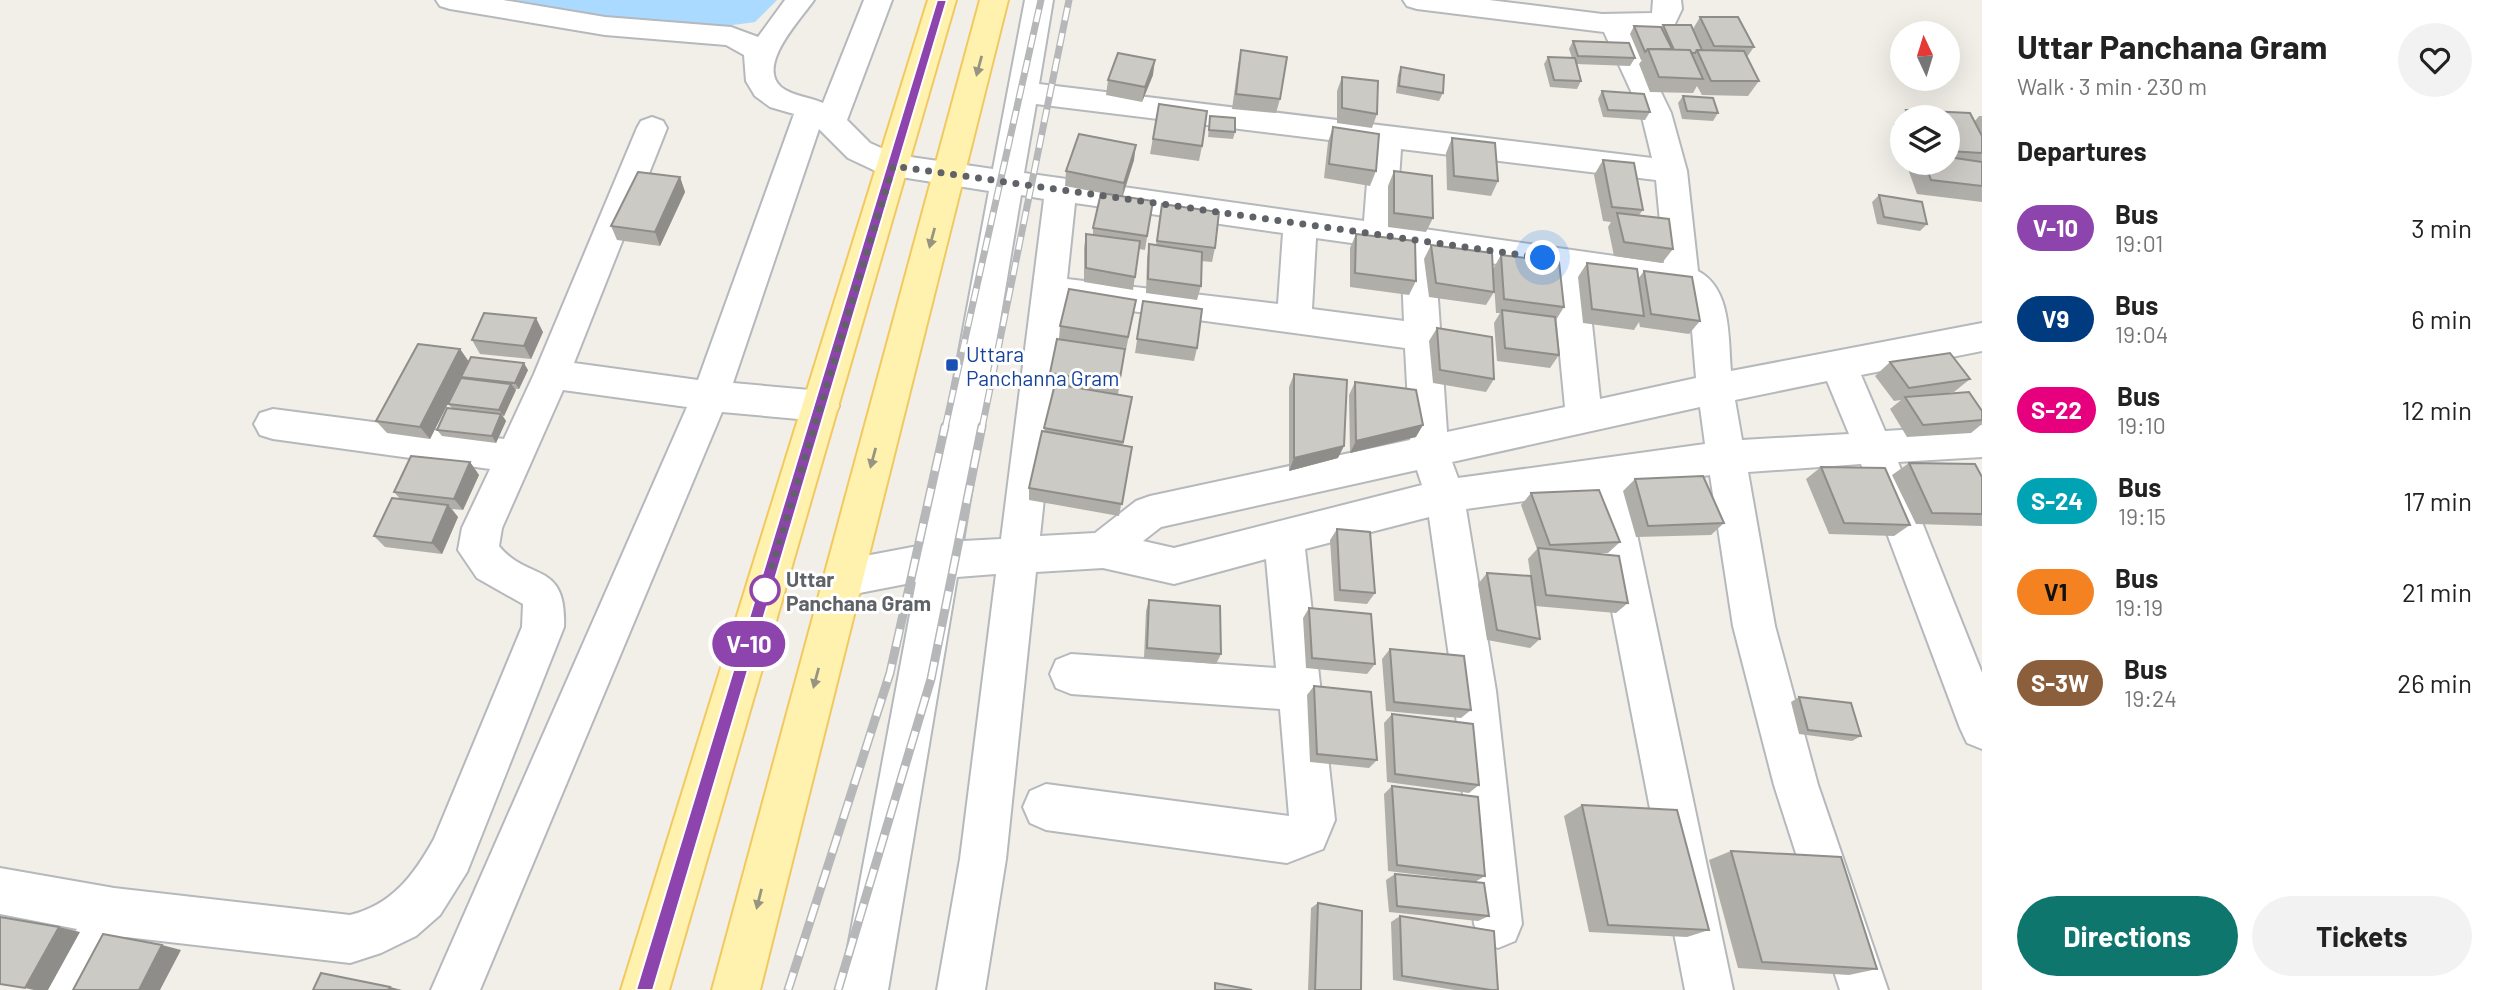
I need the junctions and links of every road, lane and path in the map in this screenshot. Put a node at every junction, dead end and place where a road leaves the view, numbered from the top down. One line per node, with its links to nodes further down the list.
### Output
1 (450, 0): 10 (street)
2 (800, 0): 10 (street)
3 (878, 0): 12 (street)
4 (942, 0): 15 (main road)
5 (995, 0): 17 (main road, one-way to 17)
6 (1039, 0): 11 (street)
7 (1417, 0): 9 (street)
8 (1667, 0): 9 (street)
9 (1614, 23): 16 (street)
10 (759, 56): 12 (street)
11 (1022, 92): 14 (street); 18 (street)
12 (821, 115): 15 (street); 32 (street)
13 (652, 128): 30 (street)
14 (1386, 136): 16 (street); 21 (street)
15 (893, 166): 17 (street); 33 (main road)
16 (1671, 171): 24 (street)
17 (950, 173): 18 (street); 47 (main road, one-way to 47)
18 (1007, 180): 19 (street); 46 (street)
19 (1060, 188): 20 (street); 45 (street)
20 (1300, 223): 21 (street); 26 (street)
21 (1380, 234): 22 (street)
22 (1417, 240): 23 (street); 27 (street)
23 (1568, 261): 24 (street); 34 (street)
24 (1682, 278): 31 (street)
25 (1072, 290): 26 (street)
26 (1294, 320): 27 (street)
27 (1423, 337): 38 (street)
28 (1982, 337): 29 (street)
29 (1838, 364): 31 (street); 37 (street)
30 (552, 374): 32 (street); 39 (street)
31 (1715, 389): 34 (street); 40 (street)
32 (710, 396): 33 (street); 56 (street)
33 (821, 406): 57 (main road)
34 (1584, 418): 38 (street)
35 (273, 424): 39 (street)
36 (1982, 441): 37 (street)
37 (1874, 448): 40 (street); 50 (street)
38 (1429, 450): 42 (street); 44 (street)
39 (514, 456): 53 (street)
40 (1727, 457): 41 (street); 62 (street)
41 (1605, 474): 42 (street); 61 (street)
42 (1445, 496): 43 (street); 54 (street)
43 (1284, 538): 44 (street); 49 (street)
44 (1102, 550): 45 (street)
45 (1017, 555): 46 (street); 60 (street)
46 (940, 560): 47 (street); 59 (street)
47 (844, 578): 58 (main road, one-way to 58)
48 (1072, 674): 49 (street)
49 (1297, 690): 51 (street)
50 (1982, 728)
51 (1046, 807)
52 (0, 891): 53 (street)
53 (114, 912): 55 (street)
54 (1498, 924)
55 (67, 990)
56 (455, 990)
57 (645, 990)
58 (736, 990)
59 (864, 990)
60 (961, 990)
61 (1709, 990)
62 (1864, 990)

